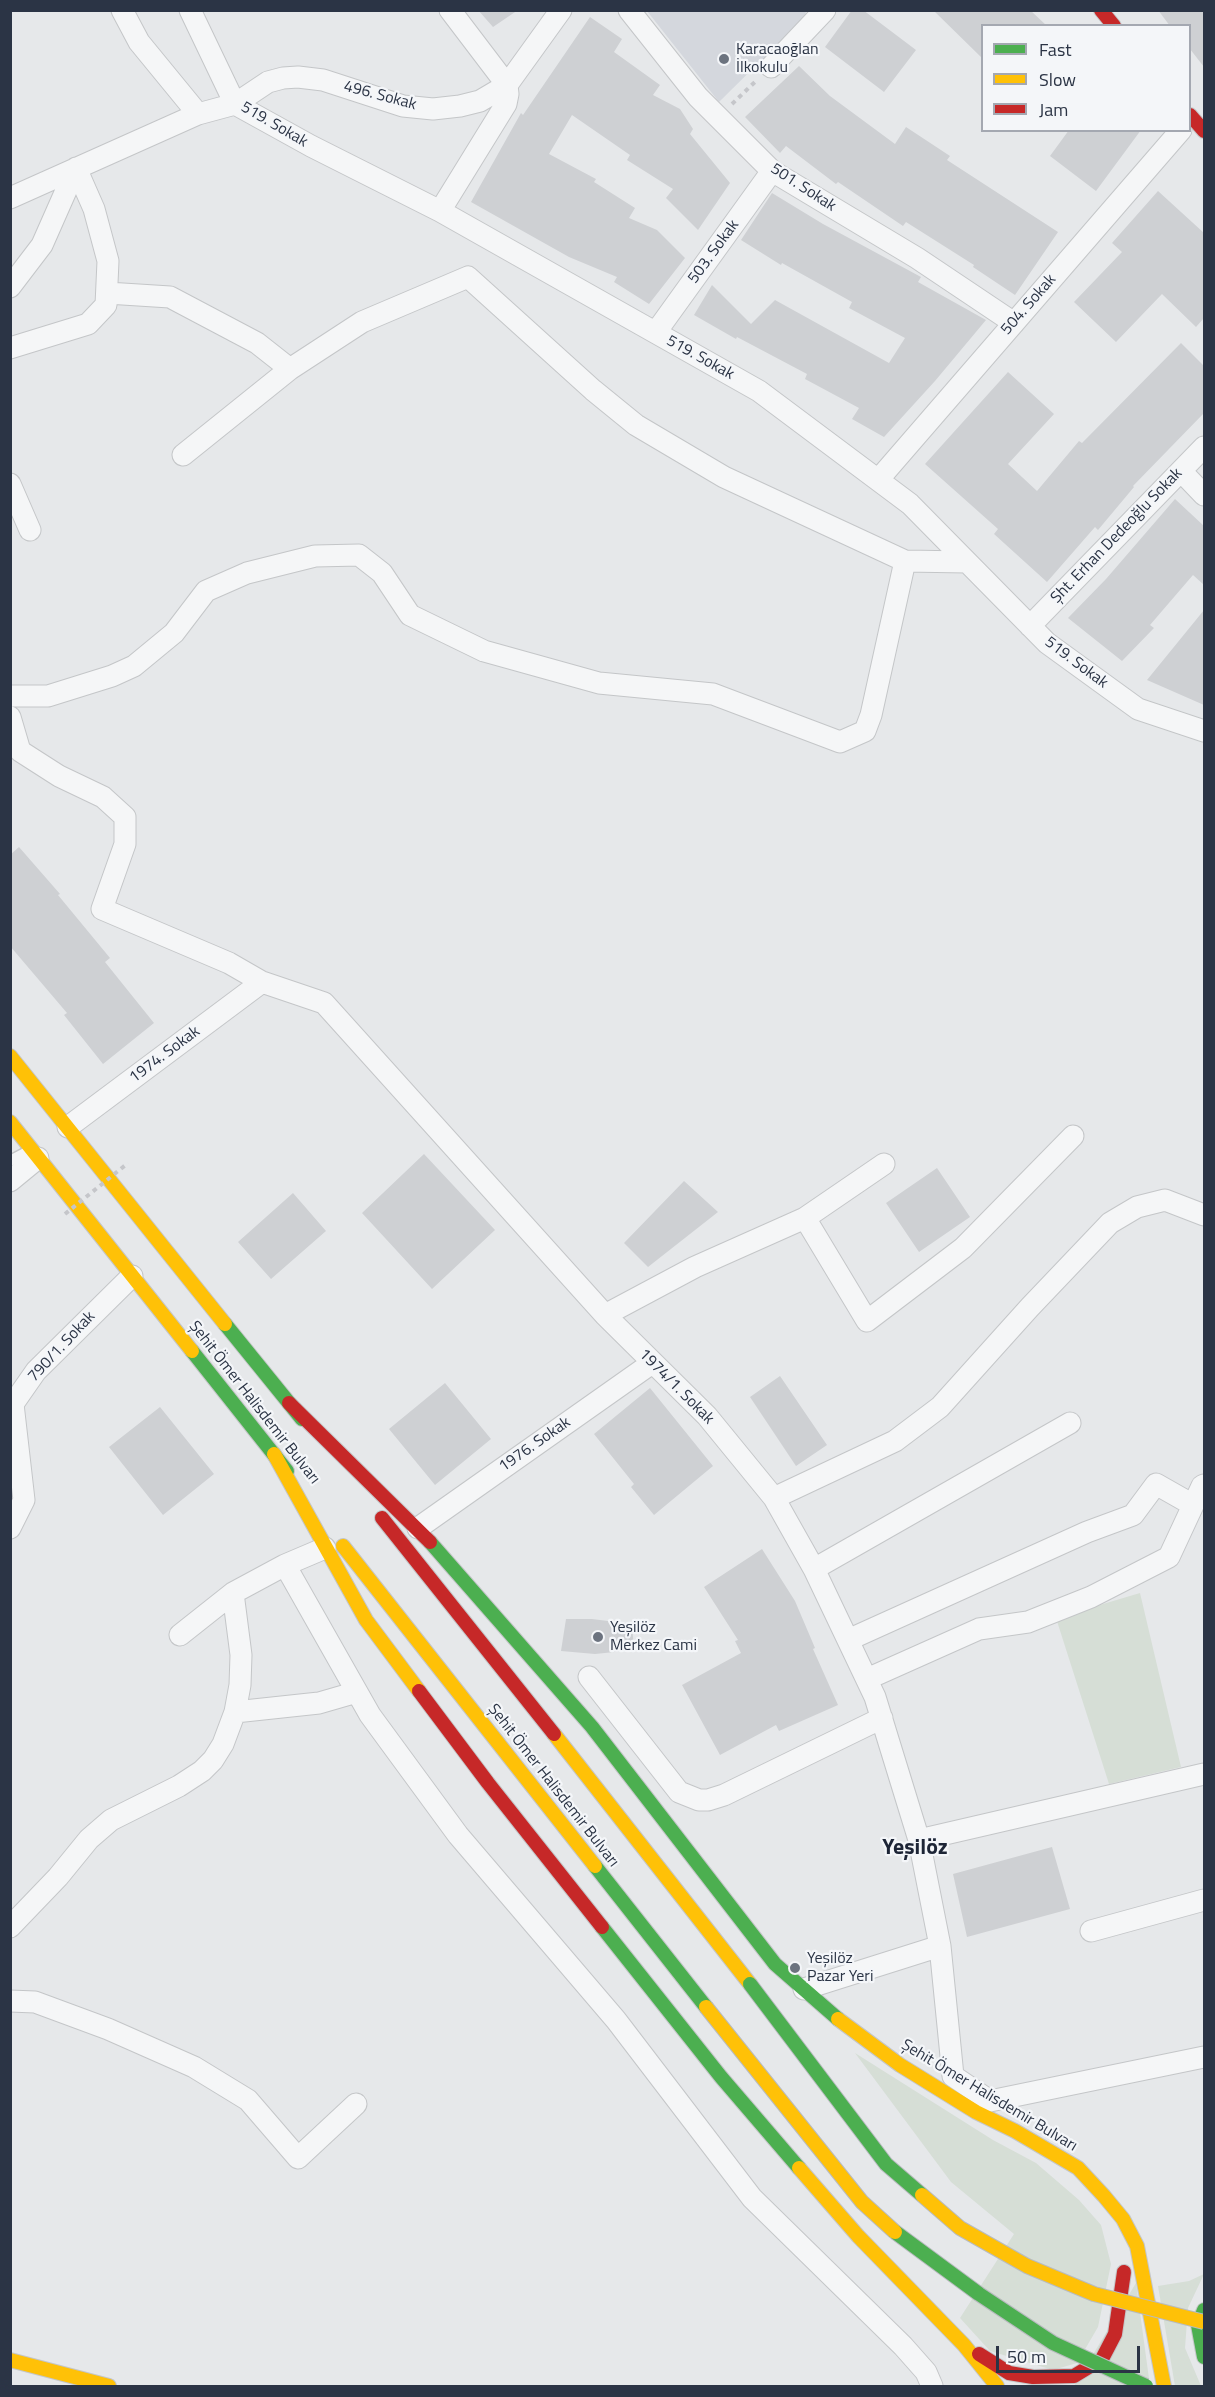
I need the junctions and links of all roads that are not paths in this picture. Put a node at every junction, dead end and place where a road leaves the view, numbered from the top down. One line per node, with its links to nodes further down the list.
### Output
1 (122, 10): 12 (street)
2 (190, 10): 11 (street, 519. Sokak)
3 (450, 10): 10 (street)
4 (561, 10): 10 (street, 496. Sokak)
5 (629, 10): 15 (street, 501. Sokak)
6 (825, 10): 9 (street)
7 (1101, 10): 8 (main road)
8 (1112, 24)
9 (771, 67)
10 (507, 85): 11 (street, 496. Sokak); 17 (street)
11 (235, 104): 12 (street, 496. Sokak); 17 (street, 519. Sokak)
12 (198, 114): 14 (street, 496. Sokak)
13 (1183, 132): 20 (street, 504. Sokak)
14 (76, 168): 16 (street, 496. Sokak); 18 (street); 19 (street)
15 (772, 171): 20 (street, 501. Sokak); 21 (street, 503. Sokak)
16 (10, 198)
17 (440, 211): 21 (street, 519. Sokak)
18 (10, 287)
19 (107, 293): 22 (street); 23 (street)
20 (1014, 322): 27 (street, 504. Sokak)
21 (656, 333): 27 (street, 519. Sokak)
22 (10, 348)
23 (290, 369): 25 (street); 31 (street)
24 (1204, 447): 26 (street, Şht. Erhan Dedeoğlu Sokak)
25 (183, 455)
26 (1181, 471): 29 (street); 33 (street, Şht. Erhan Dedeoğlu Sokak)
27 (879, 480): 32 (street, 519. Sokak)
28 (10, 484): 30 (street)
29 (1204, 495)
30 (30, 530)
31 (905, 561): 32 (street); 34 (street)
32 (967, 562): 33 (street, 519. Sokak)
33 (1030, 626): 36 (street, 519. Sokak)
34 (10, 696)
35 (10, 717): 37 (street)
36 (1204, 731)
37 (262, 982): 40 (street, 1974. Sokak); 49 (street, 1974/1. Sokak)
38 (10, 1056): 40 (main road, Şehit Ömer Halisdemir Bulvarı)
39 (10, 1122): 42 (main road, Şehit Ömer Halisdemir Bulvarı)
40 (68, 1127): 51 (main road, Şehit Ömer Halisdemir Bulvarı)
41 (1073, 1136): 47 (street)
42 (34, 1154): 43 (lane); 45 (street); 48 (main road, Şehit Ömer Halisdemir Bulvarı)
43 (10, 1161)
44 (884, 1164): 47 (street)
45 (10, 1181)
46 (1204, 1215): 56 (street)
47 (805, 1218): 49 (street)
48 (132, 1276): 53 (main road, Şehit Ömer Halisdemir Bulvarı); 55 (street, 790/1. Sokak)
49 (605, 1315): 50 (street, 1974/1. Sokak)
50 (652, 1363): 56 (street, 1974/1. Sokak); 59 (street, 1976. Sokak)
51 (289, 1403): 59 (main road, Şehit Ömer Halisdemir Bulvarı); 83 (main road, Şehit Ömer Halisdemir Bulvarı, bridge)
52 (1070, 1423): 62 (street)
53 (274, 1454): 60 (main road); 90 (main road, Şehit Ömer Halisdemir Bulvarı, bridge)
54 (1204, 1485): 57 (street)
55 (17, 1494): 58 (street)
56 (774, 1498): 62 (street, 1974/1. Sokak)
57 (1193, 1505): 65 (street); 67 (street)
58 (10, 1528)
59 (418, 1528): 77 (main road, Şehit Ömer Halisdemir Bulvarı)
60 (326, 1548): 61 (street); 84 (main road)
61 (285, 1565): 63 (street); 68 (street)
62 (814, 1569): 65 (street, 1974/1. Sokak)
63 (233, 1593): 64 (street); 69 (street)
64 (180, 1635)
65 (848, 1640): 67 (street, 1974/1. Sokak)
66 (589, 1677): 70 (street)
67 (867, 1679): 70 (street, 1974/1. Sokak)
68 (357, 1692): 69 (street); 88 (street)
69 (235, 1712): 74 (street)
70 (882, 1718): 72 (street, 1974/1. Sokak)
71 (1204, 1774): 72 (street)
72 (919, 1840): 76 (street, 1974/1. Sokak)
73 (1204, 1900): 75 (street)
74 (10, 1927)
75 (1091, 1931)
76 (940, 1946): 77 (street); 79 (street, 1974/1. Sokak)
77 (804, 1989): 81 (main road, Şehit Ömer Halisdemir Bulvarı)
78 (10, 2001): 80 (street)
79 (1204, 2057)
80 (356, 2104)
81 (1123, 2219): 84 (main road); 91 (main road, Şehit Ömer Halisdemir Bulvarı)
82 (1204, 2310): 85 (main road)
83 (1204, 2322)
84 (964, 2345): 89 (main road)
85 (1204, 2357)
86 (10, 2360): 87 (main road)
87 (109, 2386)
88 (932, 2386)
89 (997, 2386)
90 (1146, 2386)
91 (1164, 2386)

